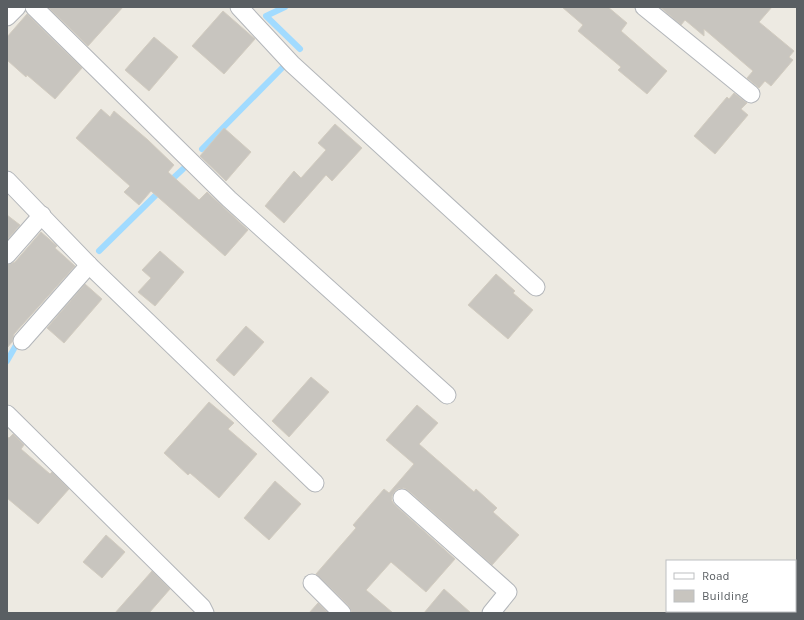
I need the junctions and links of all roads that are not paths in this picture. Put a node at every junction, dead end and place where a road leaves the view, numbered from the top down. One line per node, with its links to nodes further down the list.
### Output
1 (17, 7): 5 (street)
2 (34, 7): 13 (street)
3 (240, 7): 11 (street)
4 (653, 10): 6 (street)
5 (7, 17)
6 (751, 94)
7 (7, 180): 8 (street)
8 (42, 215): 9 (street); 10 (street)
9 (7, 255)
10 (89, 266): 12 (street); 15 (street)
11 (536, 287)
12 (22, 341)
13 (446, 395)
14 (7, 414): 18 (street)
15 (315, 483)
16 (402, 498): 20 (street)
17 (312, 583): 19 (street)
18 (205, 613)
19 (342, 613)
20 (491, 613)

